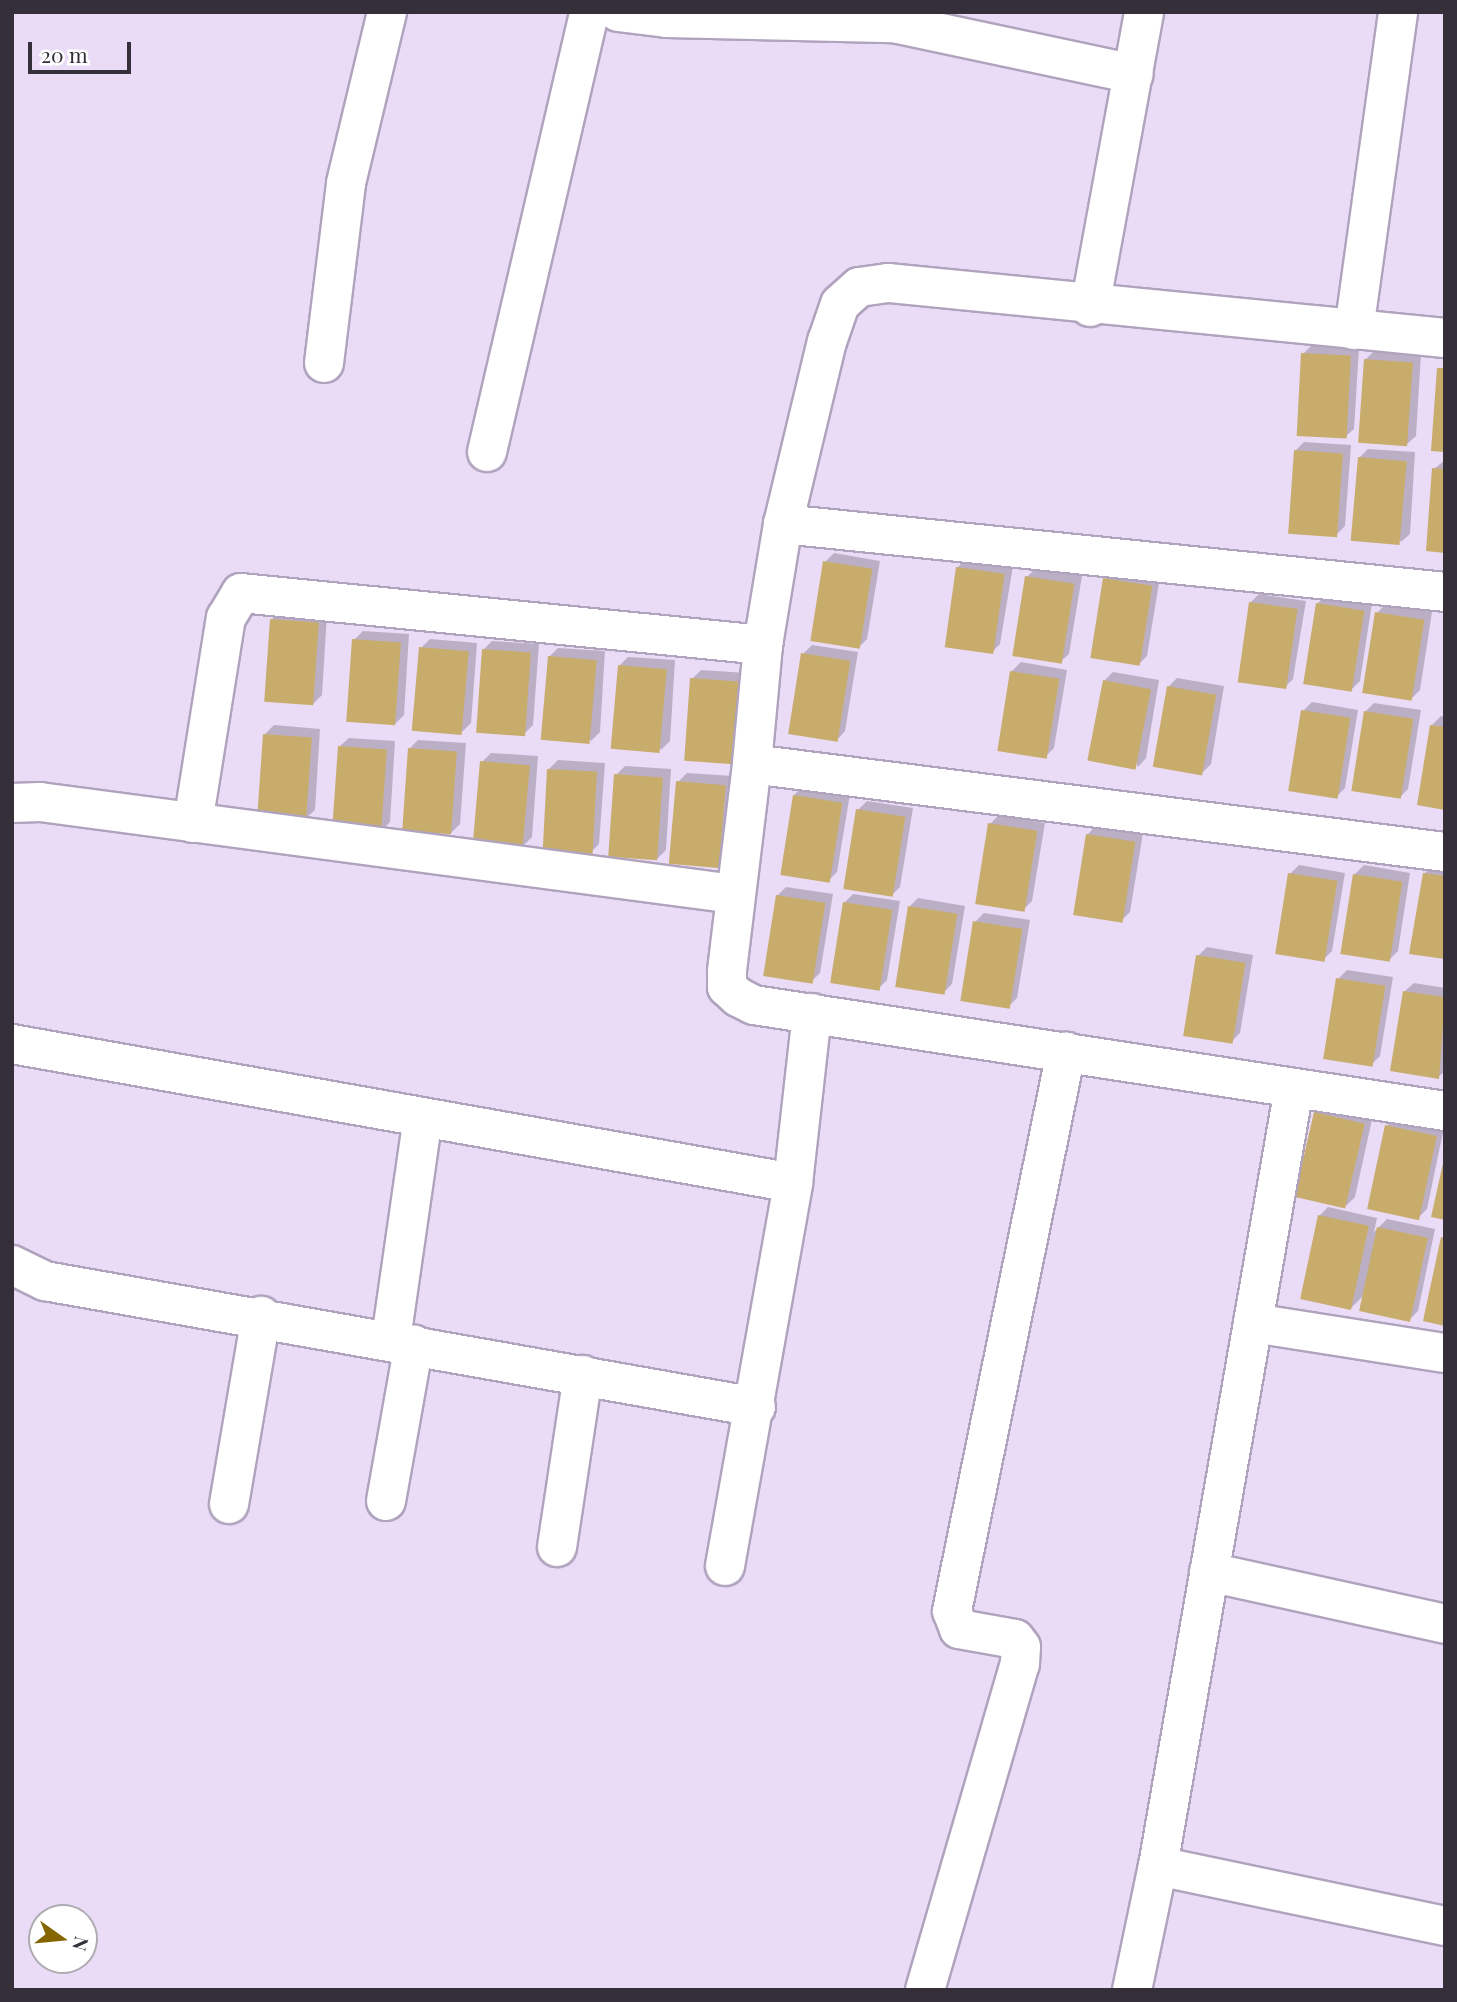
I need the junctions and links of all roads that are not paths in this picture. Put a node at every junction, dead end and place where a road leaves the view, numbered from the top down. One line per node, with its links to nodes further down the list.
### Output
1 (387, 12): 10 (street)
2 (589, 12): 11 (street)
3 (618, 12): 6 (street)
4 (1144, 12): 6 (street)
5 (1398, 12): 8 (street)
6 (1134, 74): 7 (street)
7 (1090, 307): 8 (street); 12 (street)
8 (1354, 330): 9 (street)
9 (1445, 338)
10 (324, 363)
11 (487, 452)
12 (783, 524): 13 (street); 14 (street)
13 (1445, 592)
14 (763, 645): 15 (street); 17 (street)
15 (752, 764): 18 (street); 19 (street)
16 (13, 805): 17 (street)
17 (193, 823): 19 (street)
18 (1445, 852)
19 (734, 894): 20 (street)
20 (812, 1013): 22 (street); 26 (street)
21 (12, 1044): 25 (street)
22 (1066, 1052): 23 (street); 42 (street)
23 (1294, 1088): 24 (street); 29 (street)
24 (1445, 1111)
25 (423, 1118): 26 (street); 30 (street)
26 (793, 1183): 33 (street)
27 (12, 1265): 28 (street)
28 (261, 1315): 30 (street); 35 (street)
29 (1253, 1323): 31 (street); 38 (street)
30 (402, 1342): 32 (street); 34 (street)
31 (1445, 1353)
32 (583, 1375): 33 (street); 36 (street)
33 (756, 1407): 37 (street)
34 (386, 1501)
35 (229, 1504)
36 (557, 1547)
37 (725, 1566)
38 (1209, 1572): 39 (street); 40 (street)
39 (1445, 1624)
40 (1158, 1866): 41 (street); 43 (street)
41 (1445, 1926)
42 (925, 1990)
43 (1132, 1990)

